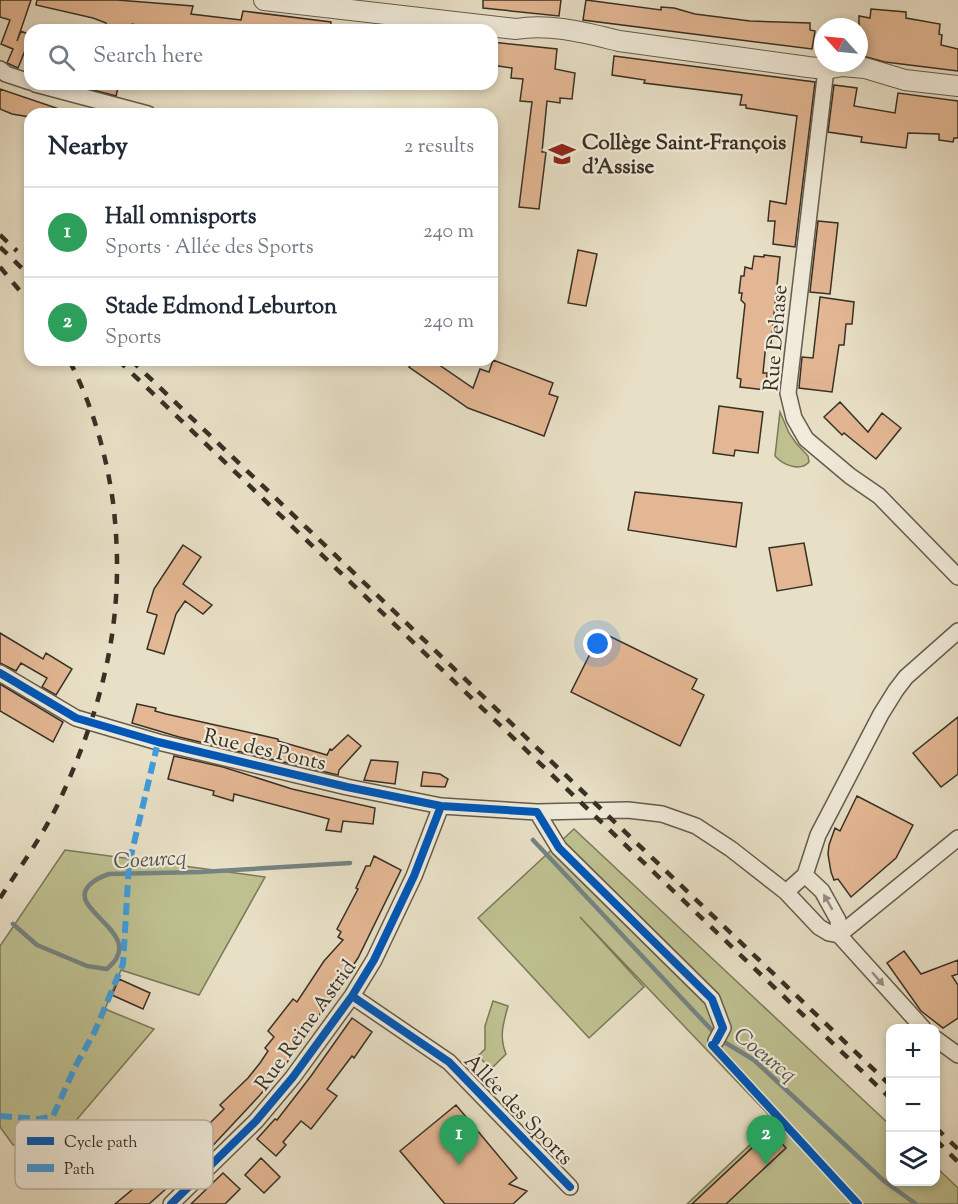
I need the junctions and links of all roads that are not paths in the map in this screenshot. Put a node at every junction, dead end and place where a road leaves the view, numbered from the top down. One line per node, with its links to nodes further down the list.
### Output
1 (264, 0): 2 (street)
2 (473, 24)
3 (498, 27): 4 (street)
4 (814, 67)
5 (0, 69): 8 (street)
6 (868, 69): 9 (street)
7 (826, 72): 12 (street, Rue Dehase)
8 (24, 80)
9 (958, 86)
10 (58, 90): 11 (street)
11 (125, 108)
12 (958, 576)
13 (958, 631): 18 (street)
14 (0, 673): 15 (street, Rue des Ponts)
15 (441, 806): 16 (street, Rue des Ponts); 21 (street, Rue Reine Astrid)
16 (537, 812): 19 (street, Rue des Ponts); 23 (street)
17 (958, 838): 20 (street)
18 (805, 875): 19 (street); 20 (street, one-way to 18)
19 (786, 892): 20 (street, Rue des Ponts)
20 (839, 935): 22 (street, one-way to 22)
21 (352, 996): 26 (street, Rue Reine Astrid); 27 (street, Allée des Sports)
22 (919, 1024)
23 (718, 1037)
24 (940, 1042): 25 (street)
25 (958, 1055)
26 (213, 1163)
27 (570, 1187)
28 (186, 1189): 29 (street, Rue Reine Astrid)
29 (171, 1204)

